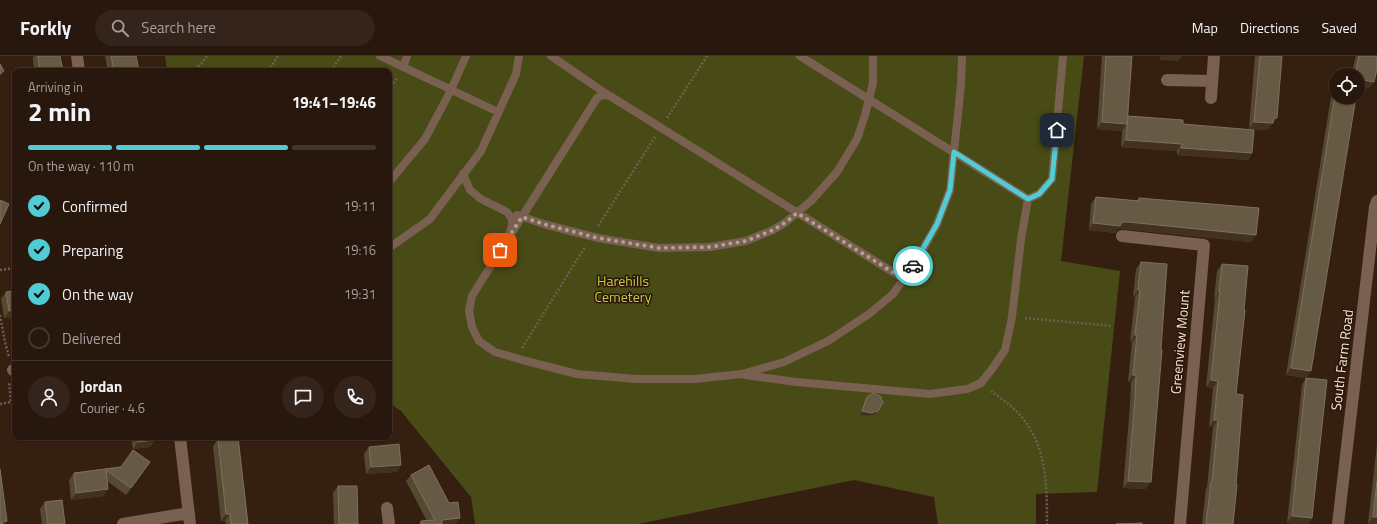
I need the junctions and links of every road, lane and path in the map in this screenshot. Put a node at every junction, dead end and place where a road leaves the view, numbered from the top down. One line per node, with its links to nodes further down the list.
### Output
1 (78, 56): 17 (street)
2 (207, 56): 18 (path)
3 (278, 56): 19 (path)
4 (341, 56): 20 (path)
5 (380, 56): 16 (lane)
6 (407, 56): 16 (lane)
7 (466, 56): 23 (lane)
8 (519, 56): 27 (lane)
9 (551, 56): 24 (lane)
10 (707, 56): 28 (path)
11 (800, 56): 26 (lane)
12 (873, 56): 26 (lane)
13 (962, 56): 29 (lane)
14 (1063, 56): 32 (lane)
15 (1214, 56): 22 (street)
16 (403, 67): 23 (lane)
17 (79, 68)
18 (195, 68)
19 (270, 68)
20 (333, 68)
21 (1167, 80): 22 (street)
22 (1212, 81): 25 (street)
23 (451, 90): 27 (lane); 31 (lane)
24 (610, 96): 28 (lane); 36 (lane)
25 (1211, 98)
26 (869, 99): 29 (lane); 35 (lane)
27 (498, 112): 30 (lane)
28 (661, 128): 35 (lane); 38 (path)
29 (954, 152): 32 (lane); 43 (lane)
30 (463, 174): 34 (lane); 40 (lane)
31 (392, 178)
32 (1028, 199): 45 (lane)
33 (1377, 201): 60 (street, South Farm Road)
34 (507, 212): 36 (lane); 39 (lane)
35 (797, 213): 38 (lane); 43 (lane)
36 (522, 217): 38 (lane); 39 (lane)
37 (1122, 236): 59 (street, Greenview Mount)
38 (591, 237): 47 (path)
39 (507, 240): 47 (lane)
40 (392, 246)
41 (12, 268): 42 (path)
42 (0, 270)
43 (904, 279): 50 (lane)
44 (0, 315): 48 (path)
45 (1012, 317): 46 (path); 51 (lane)
46 (1112, 326)
47 (516, 358): 50 (lane)
48 (12, 364)
49 (12, 373): 52 (path)
50 (742, 374): 51 (lane)
51 (981, 383): 58 (path)
52 (0, 404)
53 (180, 440): 55 (street)
54 (387, 508): 57 (street)
55 (190, 519): 56 (street)
56 (123, 524)
57 (389, 524)
58 (1047, 524)
59 (1180, 524)
60 (1338, 524)

